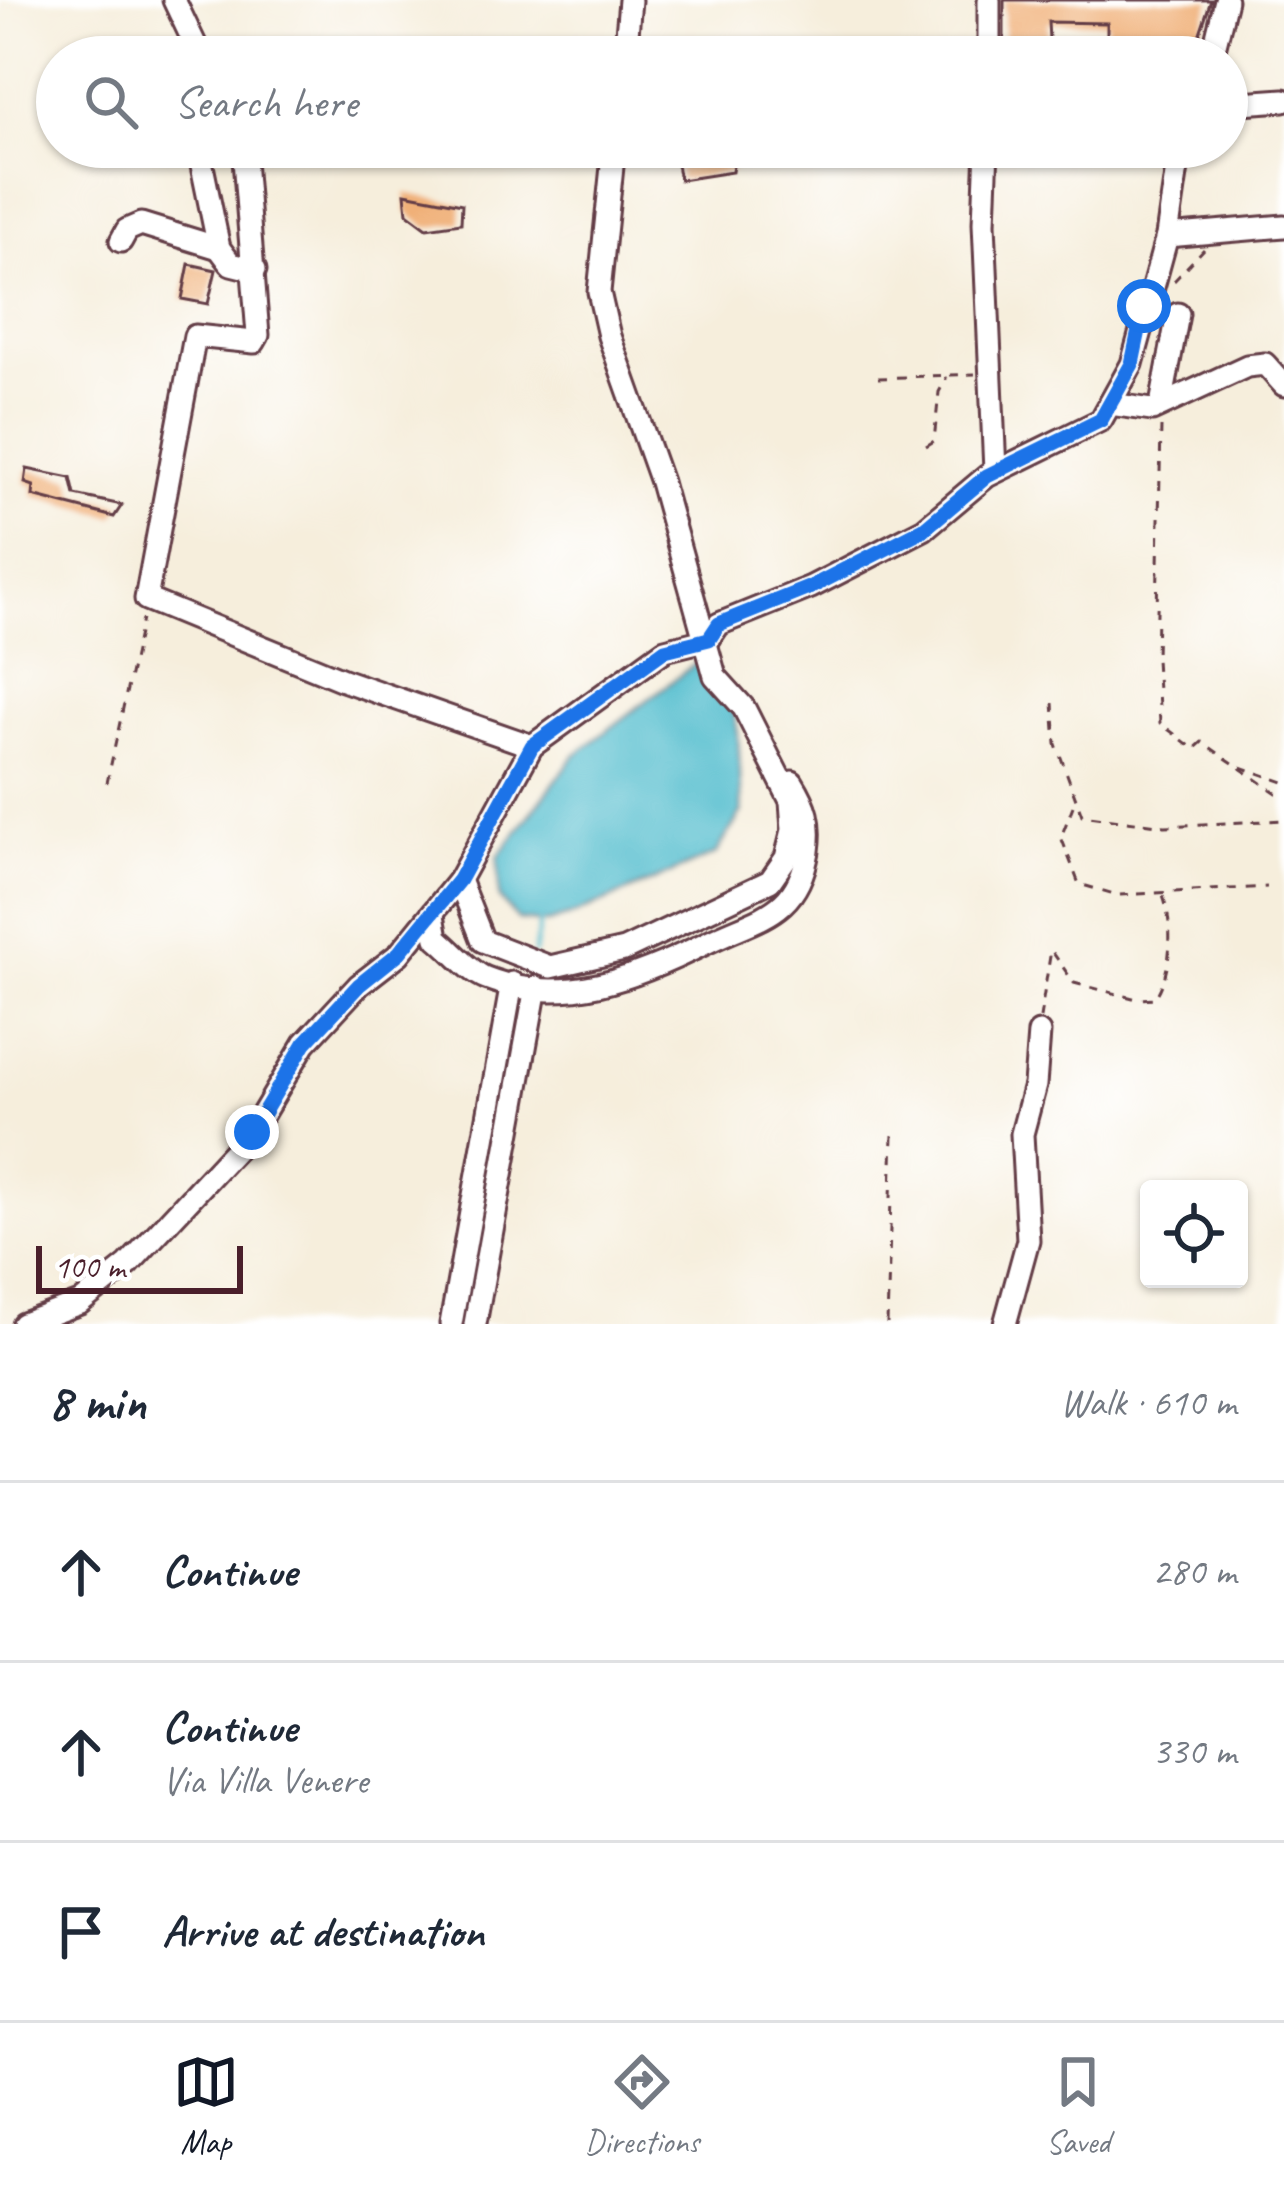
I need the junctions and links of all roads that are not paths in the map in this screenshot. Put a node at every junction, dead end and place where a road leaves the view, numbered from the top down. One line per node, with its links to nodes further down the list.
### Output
1 (174, 0): 5 (street)
2 (630, 0): 6 (street)
3 (989, 0): 7 (street)
4 (1226, 0): 8 (street)
5 (192, 36)
6 (627, 36)
7 (989, 36)
8 (1217, 36)
9 (1284, 100): 10 (street)
10 (1248, 103)
11 (202, 168): 19 (street)
12 (245, 168): 20 (street)
13 (612, 168): 26 (street)
14 (987, 168): 25 (street)
15 (1177, 168): 17 (street)
16 (1284, 226): 17 (street)
17 (1167, 236): 23 (street)
18 (121, 241): 19 (street)
19 (219, 248): 20 (street)
20 (255, 270): 28 (street)
21 (1178, 314): 24 (street)
22 (1284, 386): 24 (street)
23 (1110, 404): 24 (street); 25 (street)
24 (1157, 408)
25 (994, 471): 26 (street)
26 (709, 639): 27 (street); 28 (street)
27 (760, 738): 29 (street); 31 (street)
28 (532, 746): 29 (street)
29 (459, 880): 30 (street)
30 (433, 915): 31 (street); 33 (street)
31 (526, 985): 34 (street); 35 (street)
32 (1039, 1034): 36 (street)
33 (23, 1324)
34 (452, 1324)
35 (475, 1324)
36 (1005, 1324)

